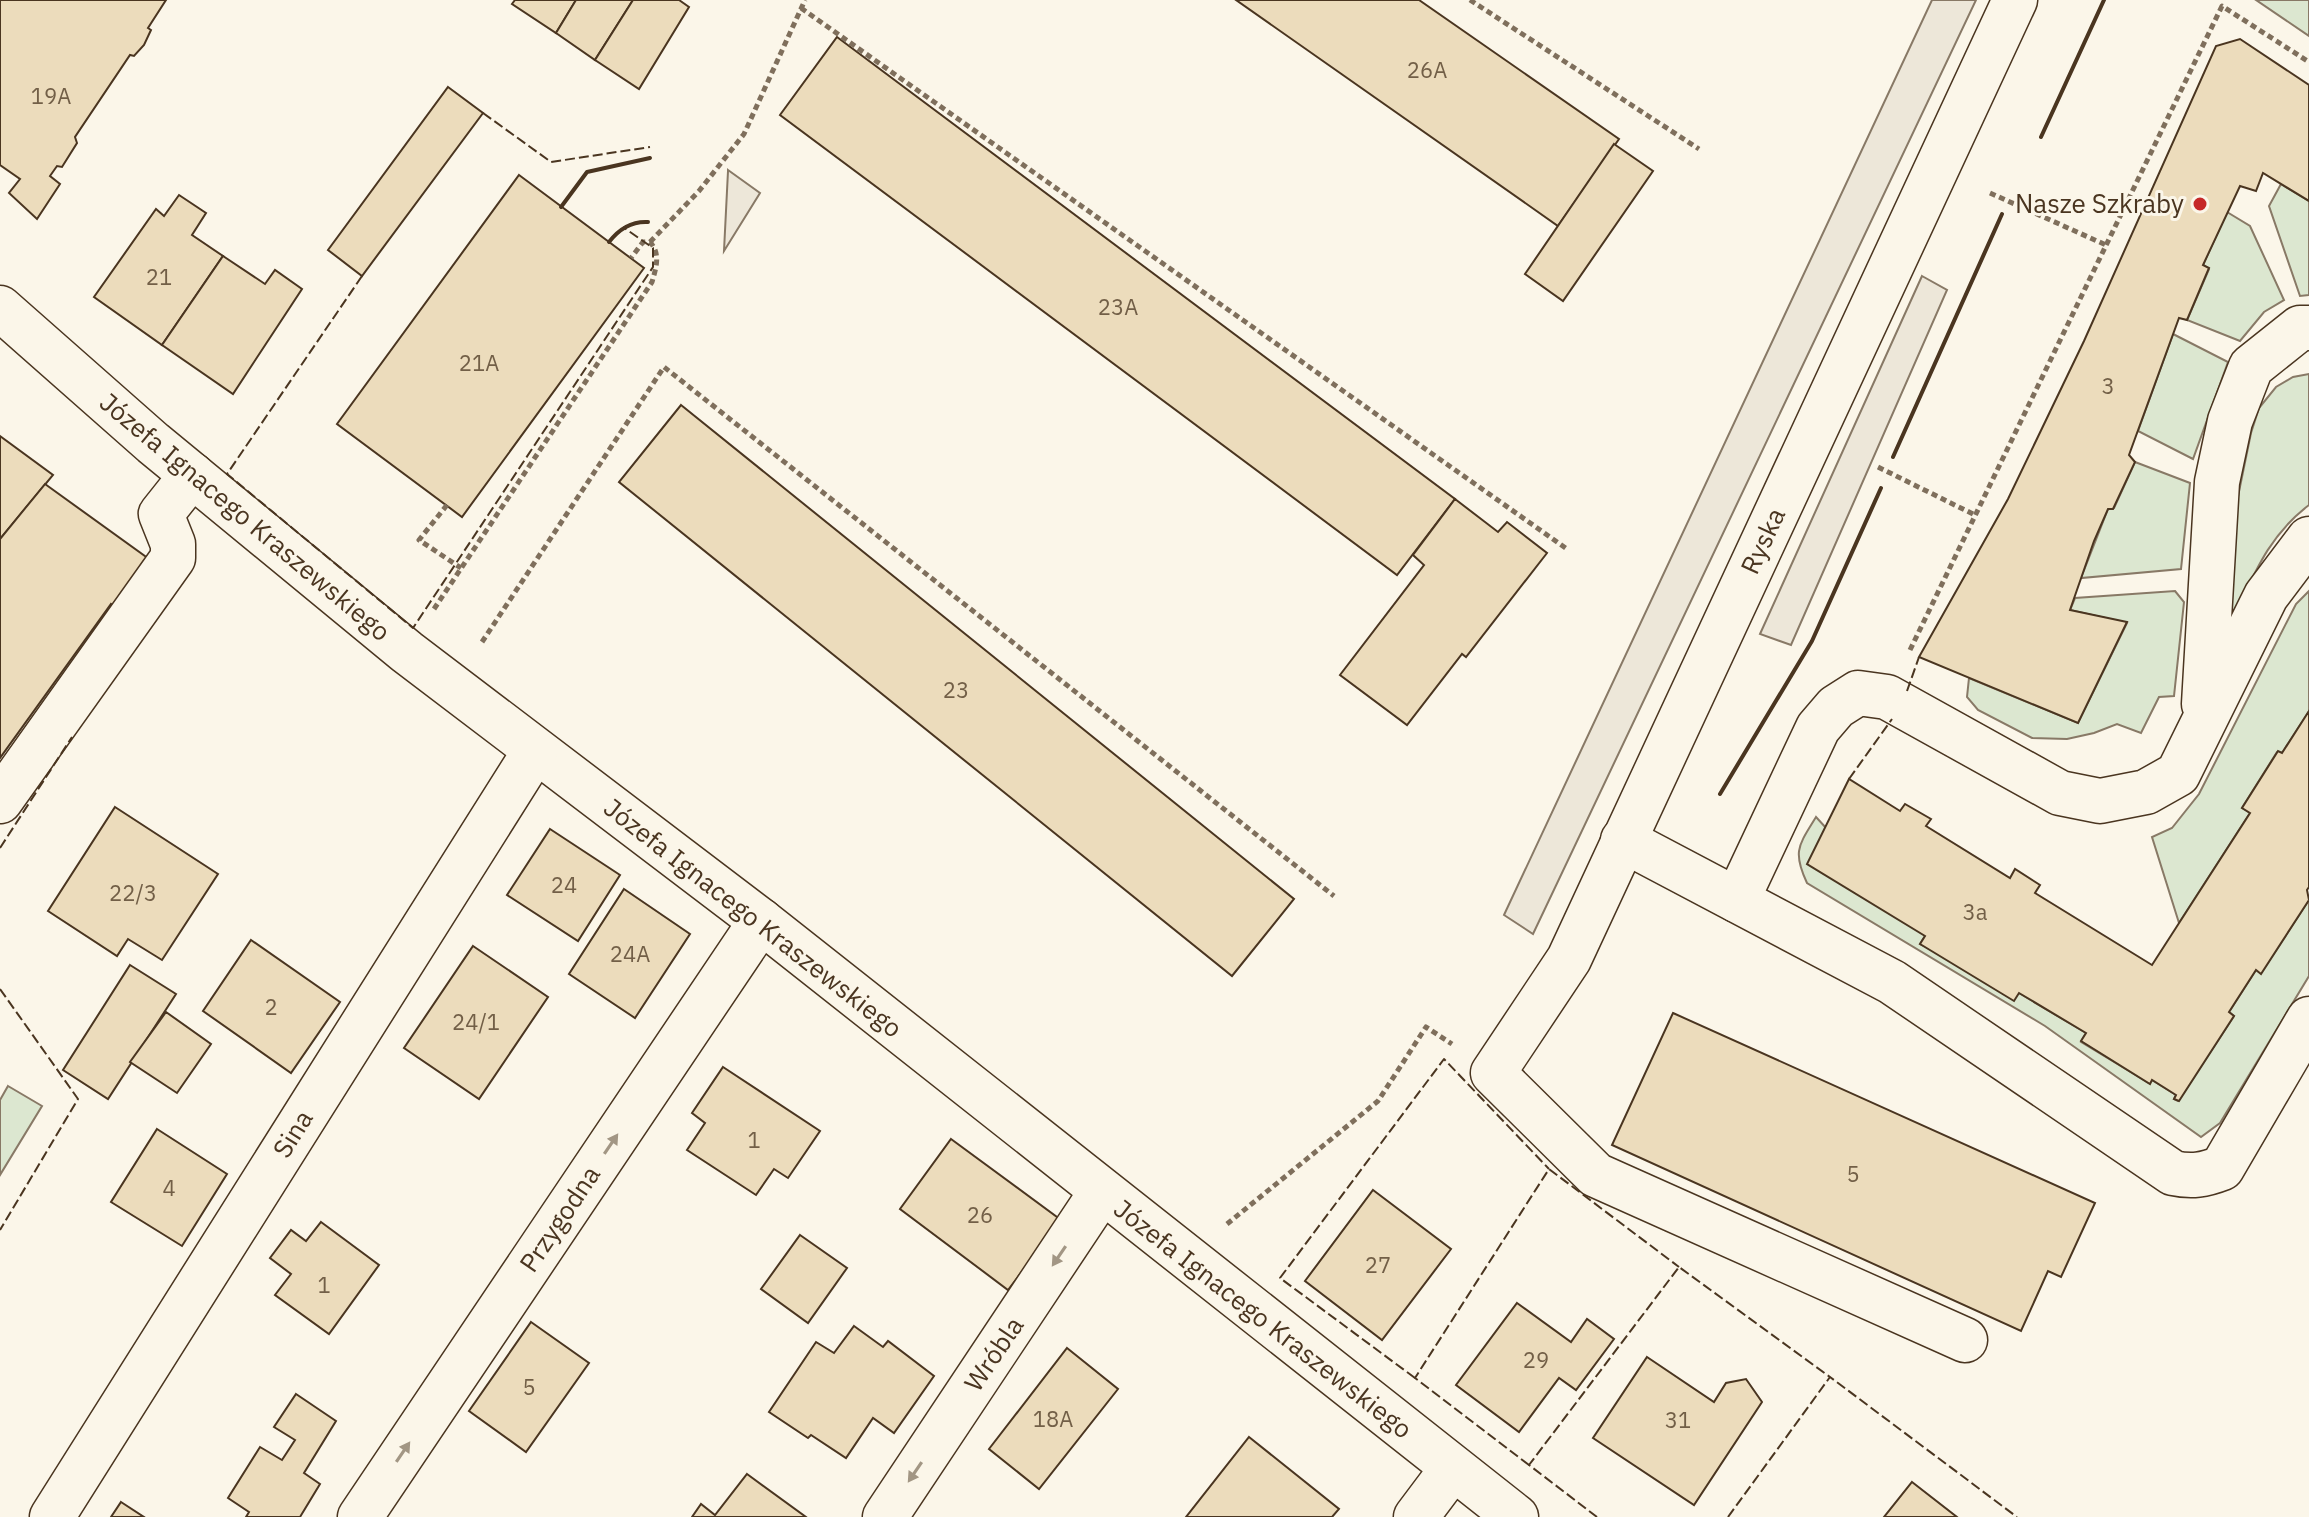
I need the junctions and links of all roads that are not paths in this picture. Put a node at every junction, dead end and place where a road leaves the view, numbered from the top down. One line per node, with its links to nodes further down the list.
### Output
1 (2015, 0): 9 (street, Ryska)
2 (0, 308): 4 (street, Józefa Ignacego Kraszewskiego)
3 (2309, 328): 6 (street)
4 (192, 475): 7 (street, Józefa Ignacego Kraszewskiego); 8 (street)
5 (2309, 539): 6 (street)
6 (2202, 727): 10 (street)
7 (535, 751): 11 (street, Józefa Ignacego Kraszewskiego); 16 (street, Sina)
8 (0, 801)
9 (1623, 840): 10 (street); 14 (street, Ryska)
10 (1737, 900): 12 (street)
11 (761, 921): 13 (street, Józefa Ignacego Kraszewskiego); 17 (street, Przygodna, one-way to 11)
12 (2309, 1019)
13 (1102, 1191): 15 (street, Józefa Ignacego Kraszewskiego); 18 (street, Wróbla, one-way to 18)
14 (1965, 1340)
15 (1452, 1469): 19 (street); 20 (street, Józefa Ignacego Kraszewskiego)
16 (52, 1517)
17 (360, 1517)
18 (885, 1517)
19 (1416, 1517)
20 (1516, 1517)

